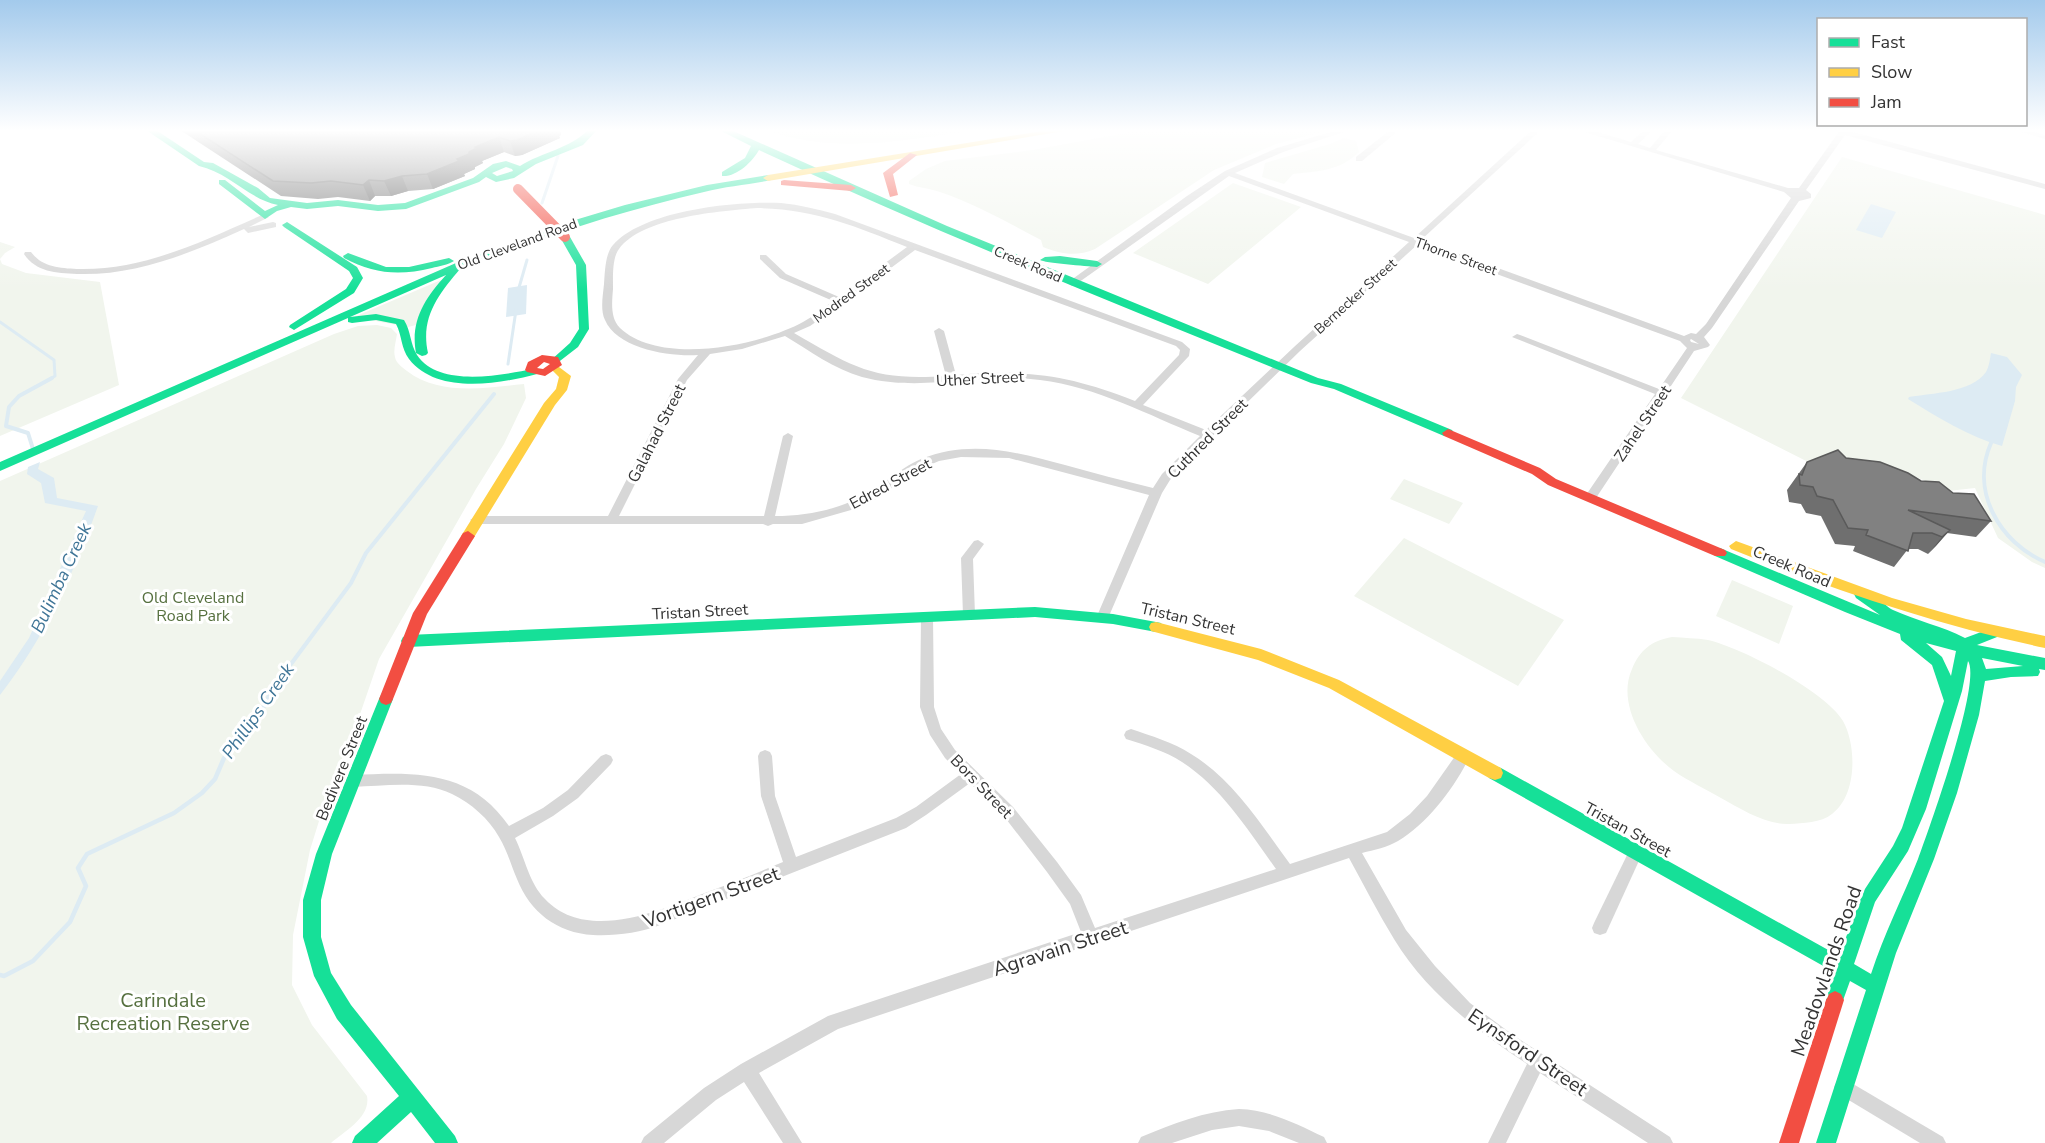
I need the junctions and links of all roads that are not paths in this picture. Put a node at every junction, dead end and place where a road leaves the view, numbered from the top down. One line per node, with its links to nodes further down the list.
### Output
1 (222, 183): 21 (main road)
2 (244, 183): 19 (main road)
3 (477, 183): 20 (main road)
4 (514, 183): 38 (main road, bridge)
5 (688, 183): 27 (main road, Old Cleveland Road)
6 (738, 183): 27 (main road, Old Cleveland Road)
7 (769, 183): 16 (main road)
8 (843, 183): 16 (main road, Creek Road)
9 (866, 183): 18 (main road, Creek Road)
10 (889, 183): 18 (main road)
11 (1213, 183): 28 (street)
12 (1257, 183): 22 (street, Thorne Street)
13 (1479, 183): 22 (street, Bernecker Street)
14 (1762, 183): 17 (street)
15 (1802, 183): 17 (street, Zahel Street)
16 (851, 188): 29 (main road, Creek Road)
17 (1795, 193): 35 (street, Zahel Street)
18 (893, 195): 26 (main road, Creek Road)
19 (291, 204): 20 (main road); 21 (main road)
20 (306, 213): 21 (main road); 27 (main road)
21 (272, 221): 24 (street); 32 (main road)
22 (1416, 241): 35 (street, Thorne Street); 37 (street, Bernecker Street)
23 (913, 247): 30 (street, Modred Street); 36 (street, Modred Street); 42 (street, Modred Street)
24 (28, 254)
25 (763, 257): 30 (street)
26 (1045, 260): 28 (main road); 29 (main road, Creek Road)
27 (455, 263): 32 (main road, Old Cleveland Road); 38 (main road)
28 (1097, 264): 29 (street)
29 (1077, 279): 37 (main road, Creek Road)
30 (841, 301): 33 (street, Modred Street)
31 (939, 331): 39 (street)
32 (293, 333): 38 (main road); 43 (main road, Old Cleveland Road)
33 (788, 334): 36 (street, Modred Street); 39 (street, Uther Street)
34 (1517, 337): 40 (street)
35 (1692, 341): 40 (street, Zahel Street)
36 (708, 350): 51 (street, Galahad Street)
37 (1284, 364): 44 (street, Cuthred Street); 49 (main road, Creek Road)
38 (542, 366): 41 (main road); 41 (main road, Bedivere Street)
39 (952, 378): 42 (street, Uther Street)
40 (1663, 394): 49 (street, Zahel Street)
41 (550, 403): 50 (main road, Bedivere Street)
42 (1136, 406): 44 (street, Uther Street)
43 (105, 415): 46 (main road, Old Cleveland Road); 47 (main road, Old Cleveland Road)
44 (1208, 435): 48 (street, Cuthred Street)
45 (788, 436): 52 (street)
46 (0, 455)
47 (0, 467)
48 (1156, 493): 52 (street, Edred Street); 56 (street, Cuthred Street)
49 (1593, 494): 54 (main road, Creek Road); 58 (main road, Creek Road)
50 (476, 520): 51 (street, Edred Street); 60 (main road, Bedivere Street)
51 (611, 521): 52 (street, Edred Street)
52 (768, 522)
53 (978, 544): 55 (street)
54 (1861, 594): 59 (main road, Creek Road); 62 (main road)
55 (969, 615): 56 (main road, Tristan Street); 57 (main road, Tristan Street)
56 (1103, 616): 69 (main road, Tristan Street)
57 (927, 617): 60 (main road, Tristan Street); 71 (street, Bors Street)
58 (1889, 624): 62 (main road, Creek Road); 66 (main road)
59 (1992, 633): 61 (main road, Creek Road); 62 (main road)
60 (408, 641): 72 (main road, Bedivere Street)
61 (2045, 642)
62 (1965, 647): 63 (main road, Creek Road); 65 (main road); 66 (main road, Meadowlands Road)
63 (2045, 664)
64 (2045, 672): 65 (main road)
65 (1979, 676): 81 (main road)
66 (1952, 700): 80 (main road, Meadowlands Road)
67 (1131, 735): 77 (street)
68 (765, 756): 76 (street)
69 (1463, 756): 74 (street, Agravain Street); 75 (main road, Tristan Street)
70 (606, 760): 73 (street)
71 (971, 774): 76 (street, Vortigern Street); 79 (street, Bors Street)
72 (353, 781): 73 (street, Vortigern Street); 85 (main road, Bedivere Street)
73 (506, 835): 76 (street, Vortigern Street)
74 (1353, 850): 77 (street, Agravain Street); 82 (street, Eynsford Street)
75 (1636, 852): 78 (street); 80 (main road, Tristan Street)
76 (792, 867)
77 (1287, 872): 79 (street, Agravain Street)
78 (1600, 928)
79 (1091, 937): 83 (street, Agravain Street)
80 (1845, 969): 81 (main road, Tristan Street); 95 (main road, Meadowlands Road)
81 (1876, 986): 84 (main road)
82 (1537, 1061): 93 (street); 94 (street, Eynsford Street)
83 (747, 1070): 89 (street, Agravain Street); 90 (street)
84 (1843, 1087): 96 (main road); 97 (street)
85 (411, 1098): 87 (main road); 88 (main road, Bedivere Street)
86 (1178, 1138): 91 (street); 92 (street)
87 (362, 1143)
88 (448, 1143)
89 (650, 1143)
90 (794, 1143)
91 (1146, 1143)
92 (1318, 1143)
93 (1497, 1143)
94 (1664, 1143)
95 (1788, 1143)
96 (1826, 1143)
97 (1937, 1143)

